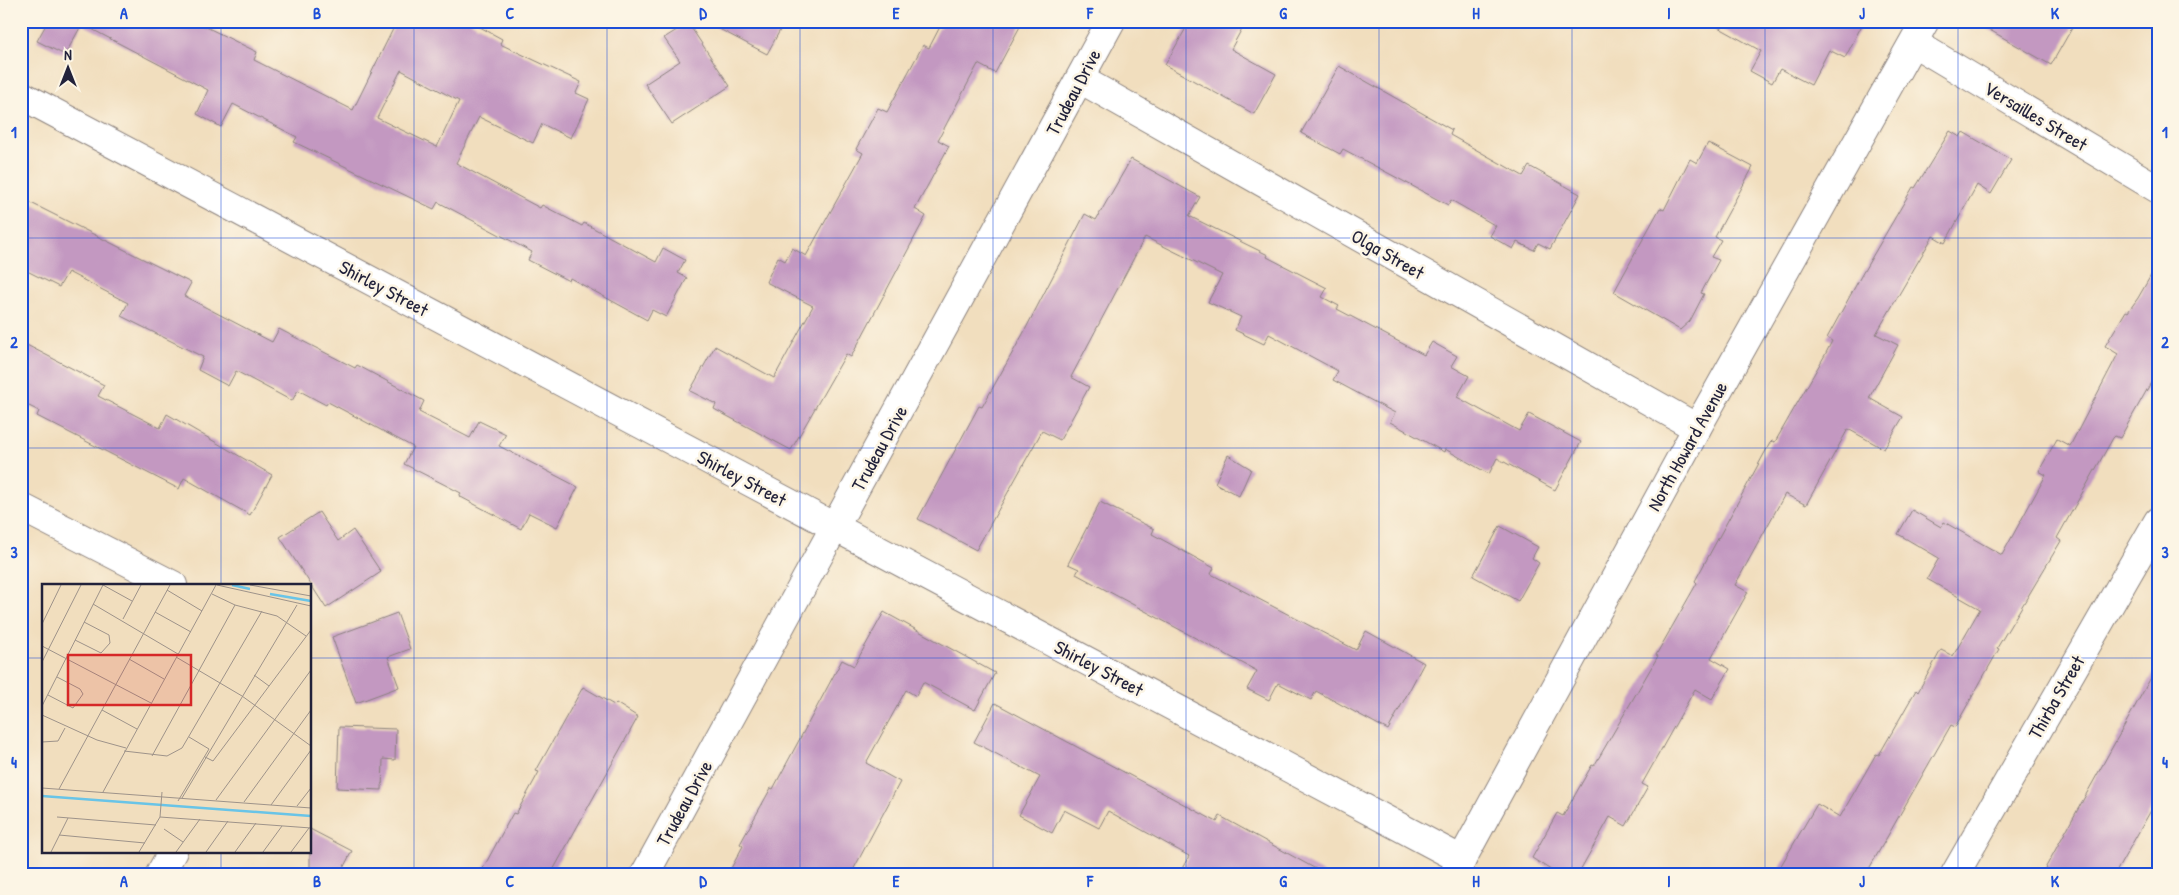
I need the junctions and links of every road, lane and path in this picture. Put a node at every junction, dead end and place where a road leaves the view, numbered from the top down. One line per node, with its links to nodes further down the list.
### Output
1 (1111, 21): 3 (street, Trudeau Drive)
2 (1920, 32): 5 (street, Versailles Street); 6 (street, North Howard Avenue)
3 (1080, 79): 6 (street, Olga Street); 9 (street, Trudeau Drive)
4 (21, 95): 9 (street, Shirley Street)
5 (2158, 189)
6 (1697, 428): 12 (street, North Howard Avenue)
7 (21, 507): 10 (street)
8 (2158, 521): 15 (street, Thirba Street)
9 (835, 528): 12 (street, Shirley Street); 14 (street, Trudeau Drive)
10 (171, 584)
11 (172, 852): 13 (street)
12 (1458, 867)
13 (160, 874)
14 (645, 874)
15 (1955, 874)

